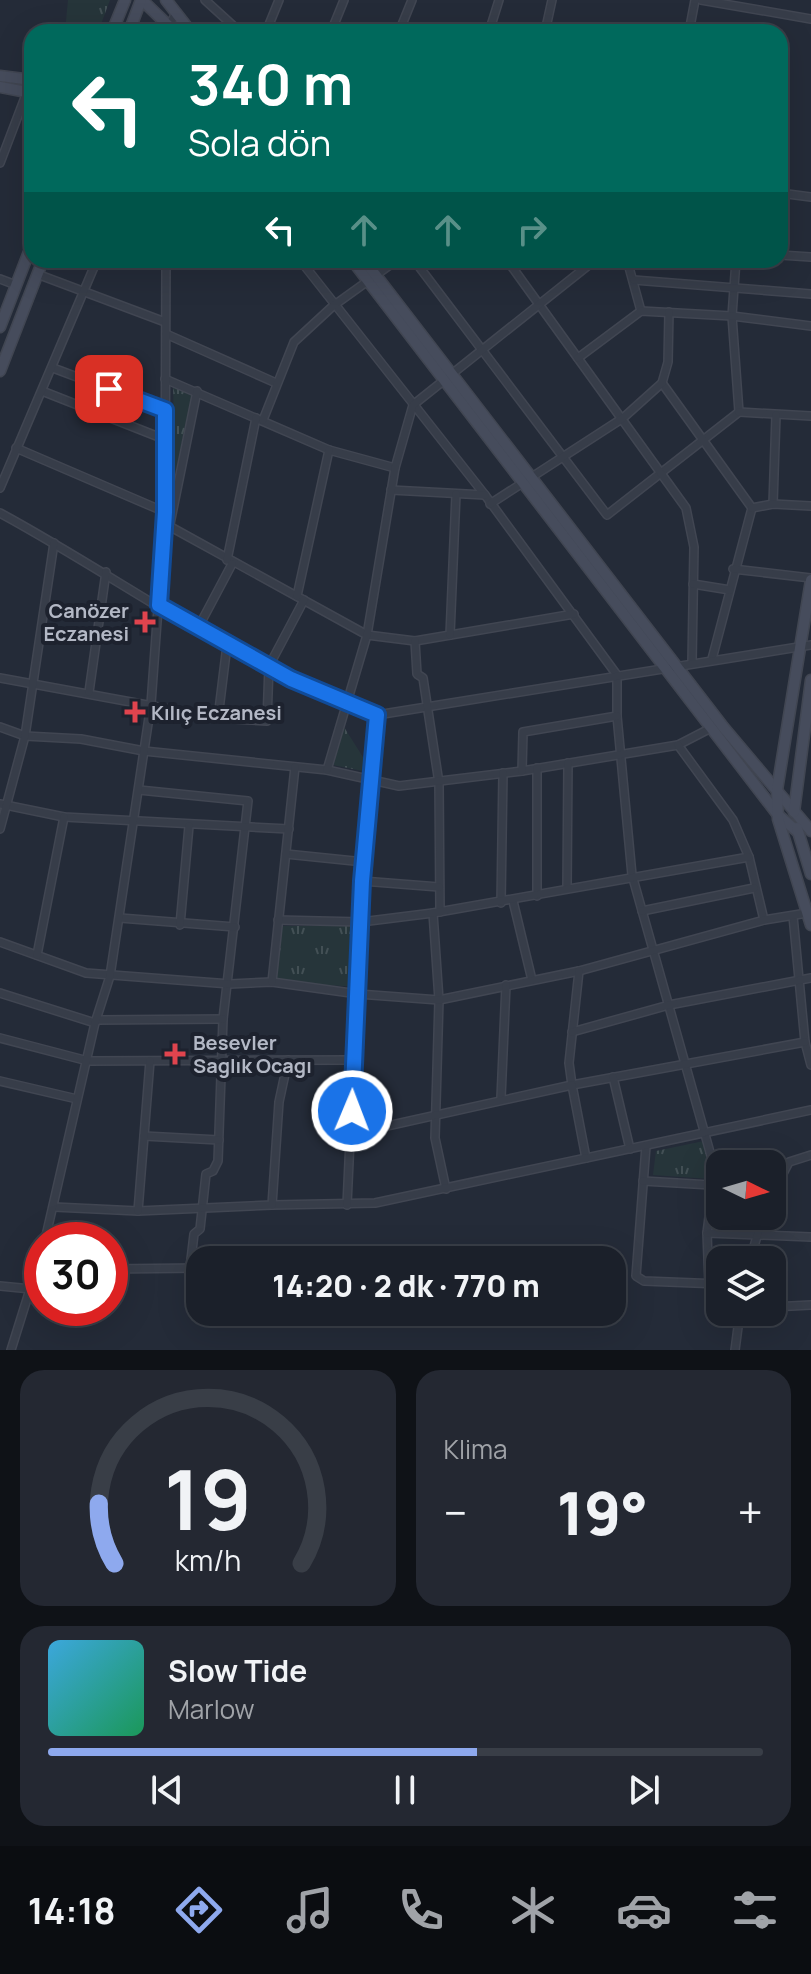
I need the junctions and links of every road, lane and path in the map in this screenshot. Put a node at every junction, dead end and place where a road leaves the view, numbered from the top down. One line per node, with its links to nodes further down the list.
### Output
1 (125, 0): 13 (street)
2 (141, 0): 14 (street); 15 (street)
3 (166, 0): 11 (street)
4 (205, 0): 18 (street)
5 (279, 0): 19 (street)
6 (344, 0): 20 (street)
7 (412, 0): 21 (street)
8 (499, 0): 22 (street)
9 (552, 0): 23 (street)
10 (698, 0): 12 (street); 24 (street)
11 (176, 13): 16 (street); 17 (street)
12 (811, 19)
13 (115, 24)
14 (132, 24)
15 (164, 24)
16 (172, 24)
17 (185, 24)
18 (231, 24)
19 (269, 24)
20 (334, 24)
21 (402, 24)
22 (492, 24)
23 (547, 24)
24 (691, 24)
25 (0, 76): 26 (street)
26 (24, 79)
27 (0, 87): 28 (street)
28 (24, 91)
29 (24, 106): 30 (street)
30 (0, 163)
31 (788, 194): 32 (street)
32 (811, 197)
33 (788, 256): 34 (street)
34 (811, 257)
35 (24, 264): 52 (street)
36 (40, 268): 48 (street)
37 (94, 268): 54 (street)
38 (166, 268): 61 (street)
39 (306, 268): 57 (street)
40 (360, 268): 50 (street)
41 (367, 268): 50 (street)
42 (386, 268): 50 (street)
43 (420, 268): 65 (street)
44 (513, 268): 56 (street)
45 (584, 268): 56 (street)
46 (630, 268): 51 (street)
47 (735, 268): 53 (street)
48 (37, 274): 54 (street); 68 (street)
49 (0, 279): 52 (street)
50 (372, 279): 57 (street); 69 (street)
51 (634, 280): 53 (street); 58 (street)
52 (16, 285): 63 (street)
53 (734, 286): 55 (street); 60 (street)
54 (84, 293): 61 (street); 67 (street)
55 (811, 294)
56 (540, 305): 65 (street); 66 (street)
57 (333, 306): 71 (street); 75 (street)
58 (641, 311): 59 (street); 66 (street)
59 (669, 312): 60 (street); 72 (street)
60 (732, 316): 62 (street); 77 (street)
61 (165, 322): 64 (street)
62 (811, 326)
63 (0, 327)
64 (166, 334): 70 (street); 71 (street)
65 (483, 348): 69 (street); 86 (street)
66 (578, 358): 80 (street)
67 (53, 368): 73 (street); 76 (street)
68 (0, 371)
69 (448, 376): 75 (street); 89 (street)
70 (165, 379): 74 (street); 76 (street)
71 (276, 383): 81 (street)
72 (662, 383): 80 (street); 83 (street)
73 (42, 391): 82 (street); 84 (street)
74 (197, 391): 81 (street); 100 (street)
75 (413, 405): 87 (street); 93 (street)
76 (165, 410): 82 (street)
77 (739, 412): 78 (street); 83 (street)
78 (776, 415): 79 (street); 95 (street)
79 (811, 416)
80 (623, 418): 86 (street); 88 (street)
81 (260, 419): 85 (street); 102 (street)
82 (164, 439): 98 (street)
83 (703, 441): 88 (street); 97 (street)
84 (16, 448): 90 (street); 98 (street)
85 (329, 450): 87 (street); 108 (street)
86 (565, 459): 88 (street); 89 (street)
87 (395, 468): 91 (street)
88 (662, 474): 106 (street)
89 (527, 481): 94 (street); 119 (street); 121 (street)
90 (0, 488)
91 (391, 490): 92 (street); 112 (street)
92 (456, 494): 93 (street); 113 (street)
93 (485, 495): 94 (street)
94 (490, 504): 110 (street)
95 (773, 504): 96 (street); 97 (street)
96 (811, 506)
97 (752, 508): 103 (street)
98 (165, 512): 100 (street); 109 (street)
99 (0, 513): 101 (street)
100 (169, 526): 102 (street)
101 (54, 543): 104 (street); 125 (street)
102 (229, 562): 108 (street); 111 (street)
103 (733, 569): 105 (street); 107 (street)
104 (106, 572): 109 (street); 126 (street)
105 (811, 579): 116 (street)
106 (693, 584): 107 (street); 118 (street)
107 (730, 590): 117 (street)
108 (300, 598): 112 (street); 120 (street)
109 (159, 605): 111 (street); 127 (street)
110 (574, 614): 113 (street); 122 (street)
111 (198, 628): 115 (street)
112 (367, 635): 114 (street); 128 (street)
113 (450, 635): 114 (street)
114 (415, 641): 129 (street)
115 (227, 645): 120 (street); 132 (street)
116 (806, 645): 117 (street); 148 (street)
117 (712, 659): 118 (street)
118 (692, 662): 119 (street)
119 (677, 665): 121 (street); 148 (street)
120 (269, 666): 128 (street); 132 (street)
121 (664, 667): 122 (street); 134 (street)
122 (617, 675): 129 (street); 131 (street)
123 (0, 678): 125 (street)
124 (811, 680): 150 (street)
125 (33, 682): 126 (street); 135 (street)
126 (89, 692): 127 (street)
127 (151, 704): 132 (street); 137 (street)
128 (347, 705): 130 (street); 142 (street)
129 (426, 706): 130 (street); 146 (street)
130 (377, 715): 145 (street)
131 (617, 716): 138 (street); 143 (street)
132 (218, 718)
133 (0, 727): 135 (street)
134 (711, 728): 136 (street); 151 (street)
135 (25, 736): 137 (street); 149 (street)
136 (678, 745): 138 (street); 161 (street)
137 (144, 751): 140 (street); 147 (street)
138 (622, 752): 139 (street); 164 (street)
139 (568, 763): 141 (street); 167 (street)
140 (295, 767): 142 (street); 157 (street)
141 (537, 768): 143 (street); 169 (street)
142 (327, 770): 145 (street)
143 (522, 771): 144 (street)
144 (503, 773): 146 (street); 171 (street)
145 (369, 781): 146 (street); 162 (street)
146 (439, 783): 166 (street)
147 (139, 790): 153 (street); 156 (street)
148 (777, 790): 150 (street); 151 (street)
149 (3, 805): 152 (street); 155 (street)
150 (794, 809): 158 (street); 159 (street)
151 (778, 815): 159 (street); 174 (street)
152 (64, 817): 153 (street); 185 (street)
153 (134, 820): 154 (street); 176 (street)
154 (189, 826): 156 (street); 180 (street)
155 (0, 829)
156 (246, 829): 157 (street); 182 (street)
157 (289, 829): 160 (street)
158 (811, 831)
159 (798, 832): 163 (street)
160 (286, 854): 162 (street); 177 (street)
161 (749, 857): 164 (street); 168 (street)
162 (364, 862): 165 (street)
163 (811, 874)
164 (632, 875): 167 (street); 172 (street)
165 (362, 881): 166 (street); 179 (street)
166 (439, 887): 173 (street)
167 (567, 888): 169 (street)
168 (754, 888): 172 (street); 178 (street)
169 (537, 896): 170 (street)
170 (513, 901): 171 (street); 189 (street)
171 (501, 903): 173 (street)
172 (642, 911): 184 (street)
173 (436, 912): 179 (street); 196 (street)
174 (807, 913): 175 (street); 181 (street)
175 (793, 916): 178 (street); 190 (street)
176 (120, 918): 180 (street); 187 (street)
177 (278, 920): 179 (street); 191 (street)
178 (764, 920): 184 (street)
179 (361, 922): 195 (street)
180 (180, 925): 182 (street)
181 (811, 925)
182 (235, 927): 192 (street)
183 (0, 942): 185 (street)
184 (653, 950): 186 (street); 197 (street)
185 (37, 955): 187 (street)
186 (579, 971): 189 (street); 200 (street)
187 (110, 976): 192 (street); 199 (street)
188 (811, 978): 190 (street)
189 (532, 980): 193 (street)
190 (798, 980): 197 (street); 202 (street)
191 (272, 982): 192 (street); 195 (street)
192 (230, 984): 198 (street)
193 (506, 985): 196 (street); 213 (street)
194 (0, 993): 199 (street)
195 (358, 994): 196 (street); 204 (street)
196 (439, 1000): 216 (street)
197 (669, 1005): 200 (street); 207 (street)
198 (223, 1019): 199 (street); 208 (street)
199 (97, 1021): 205 (street)
200 (572, 1032): 212 (street)
201 (0, 1038): 205 (street)
202 (805, 1042): 207 (street); 209 (street)
203 (288, 1060): 204 (street); 208 (street); 230 (street)
204 (353, 1060): 218 (street)
205 (88, 1061): 206 (street); 214 (street)
206 (150, 1061): 208 (street); 219 (street)
207 (686, 1062): 210 (street); 217 (street)
208 (220, 1063): 220 (street)
209 (811, 1065)
210 (613, 1077): 212 (street); 222 (street)
211 (0, 1081): 214 (street)
212 (572, 1085): 213 (street); 225 (street)
213 (501, 1098): 216 (street)
214 (77, 1099): 232 (street)
215 (811, 1110): 217 (street)
216 (436, 1117): 218 (street); 229 (street)
217 (706, 1132): 221 (street); 223 (street)
218 (351, 1134): 231 (street)
219 (144, 1136): 220 (street); 234 (street)
220 (219, 1140): 233 (street)
221 (646, 1146): 222 (street); 227 (street)
222 (630, 1149): 225 (street)
223 (710, 1150)
224 (811, 1155): 226 (street)
225 (586, 1158): 229 (street)
226 (786, 1168)
227 (643, 1181): 228 (street); 246 (street)
228 (706, 1185)
229 (446, 1189): 231 (street)
230 (272, 1205): 231 (street); 233 (street)
231 (347, 1205)
232 (54, 1207): 234 (street); 235 (street)
233 (203, 1209): 234 (street); 241 (street)
234 (138, 1211)
235 (50, 1222)
236 (707, 1230): 238 (street)
237 (756, 1230): 239 (street)
238 (707, 1233): 239 (street); 242 (street)
239 (754, 1235): 240 (street); 243 (street)
240 (811, 1237)
241 (193, 1246)
242 (708, 1246)
243 (752, 1246)
244 (186, 1268): 245 (street)
245 (128, 1269)
246 (706, 1284)
247 (0, 1286): 248 (street)
248 (24, 1288)
249 (811, 1305): 250 (street)
250 (786, 1306)
251 (24, 1310): 253 (street)
252 (738, 1326): 254 (street)
253 (11, 1350)
254 (735, 1350)

